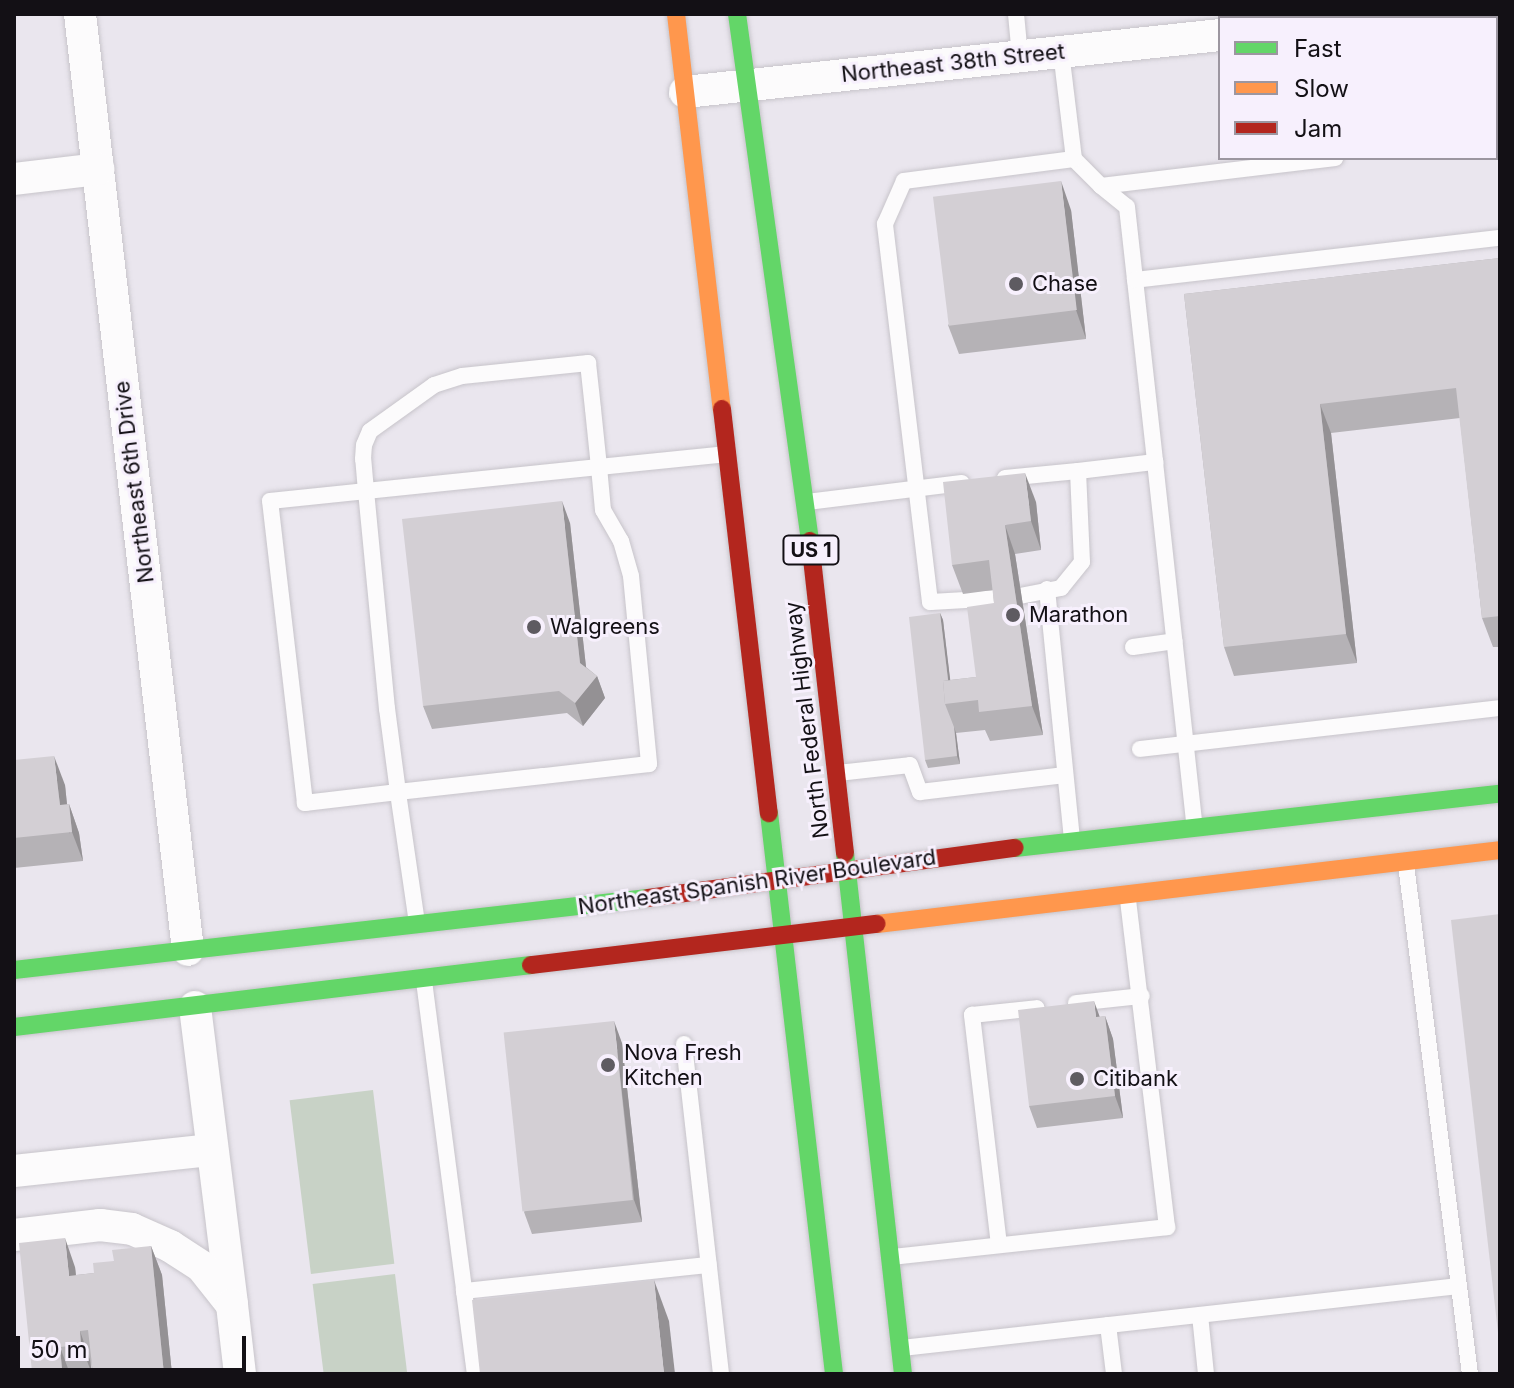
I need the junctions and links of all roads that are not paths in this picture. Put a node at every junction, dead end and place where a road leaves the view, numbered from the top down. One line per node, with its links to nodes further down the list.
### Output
1 (80, 14): 12 (street, Northeast 6th Drive)
2 (676, 14): 9 (main road, North Federal Highway)
3 (737, 14): 8 (main road, North Federal Highway / US 1)
4 (1016, 14): 7 (lane)
5 (1218, 35): 6 (street, Northeast 38th Street)
6 (1061, 52): 7 (street, Northeast 38th Street); 10 (lane)
7 (1020, 56): 8 (street, Northeast 38th Street)
8 (745, 85): 9 (street, Northeast 38th Street); 23 (main road, North Federal Highway / US 1)
9 (685, 92): 17 (main road, North Federal Highway)
10 (1074, 159): 14 (lane); 21 (lane)
11 (1318, 160): 14 (lane)
12 (98, 169): 13 (street); 46 (street, Northeast 6th Drive)
13 (14, 179)
14 (1101, 186): 16 (lane)
15 (1500, 238): 16 (lane)
16 (1135, 280): 18 (lane)
17 (728, 453): 19 (lane); 41 (main road, North Federal Highway)
18 (1155, 462): 20 (lane); 27 (lane)
19 (599, 467): 22 (lane); 22 (lane); 34 (lane)
20 (1078, 471): 21 (lane); 24 (lane)
21 (915, 488): 23 (lane); 26 (lane)
22 (366, 491): 34 (lane); 34 (lane)
23 (805, 502): 32 (main road, North Federal Highway / US 1)
24 (1047, 589): 25 (lane); 33 (lane)
25 (1020, 596)
26 (1001, 598)
27 (1175, 641): 28 (lane); 30 (lane)
28 (1133, 647)
29 (1500, 708): 30 (lane)
30 (1186, 744): 31 (lane); 36 (lane)
31 (1140, 749)
32 (837, 773): 33 (lane); 40 (main road, North Federal Highway / US 1)
33 (1065, 775): 37 (lane)
34 (398, 792): 43 (lane)
35 (1500, 794): 36 (main road, Northeast Spanish River Boulevard)
36 (1195, 829): 37 (main road, Northeast Spanish River Boulevard)
37 (1072, 842): 40 (main road, Northeast Spanish River Boulevard)
38 (1500, 850): 39 (main road)
39 (1406, 861): 42 (main road); 59 (lane)
40 (849, 869): 41 (main road, Northeast Spanish River Boulevard); 44 (main road, North Federal Highway / US 1)
41 (779, 881): 43 (main road, Northeast Spanish River Boulevard); 45 (main road, North Federal Highway)
42 (1128, 892): 44 (main road); 49 (lane)
43 (417, 924): 46 (main road, Northeast Spanish River Boulevard)
44 (856, 926): 45 (main road); 57 (main road, North Federal Highway / US 1)
45 (785, 937): 48 (main road); 68 (main road, North Federal Highway)
46 (188, 950): 47 (main road, Northeast Spanish River Boulevard)
47 (15, 970)
48 (424, 980): 50 (main road); 60 (lane)
49 (1142, 996): 56 (lane); 56 (lane)
50 (195, 1007): 51 (main road); 53 (street)
51 (14, 1027)
52 (684, 1044): 58 (lane)
53 (212, 1150): 54 (street); 61 (street)
54 (14, 1171)
55 (14, 1235): 61 (street)
56 (999, 1245): 57 (lane)
57 (892, 1257): 64 (main road, North Federal Highway / US 1)
58 (709, 1265): 60 (lane); 67 (lane)
59 (1459, 1286): 62 (lane); 72 (lane)
60 (464, 1291): 66 (lane)
61 (232, 1305): 65 (street)
62 (1200, 1315): 63 (lane); 71 (lane)
63 (1108, 1325): 64 (lane); 70 (lane)
64 (901, 1348): 69 (main road, North Federal Highway / US 1)
65 (240, 1374)
66 (475, 1374)
67 (721, 1374)
68 (834, 1374)
69 (903, 1374)
70 (1114, 1374)
71 (1206, 1374)
72 (1470, 1374)

